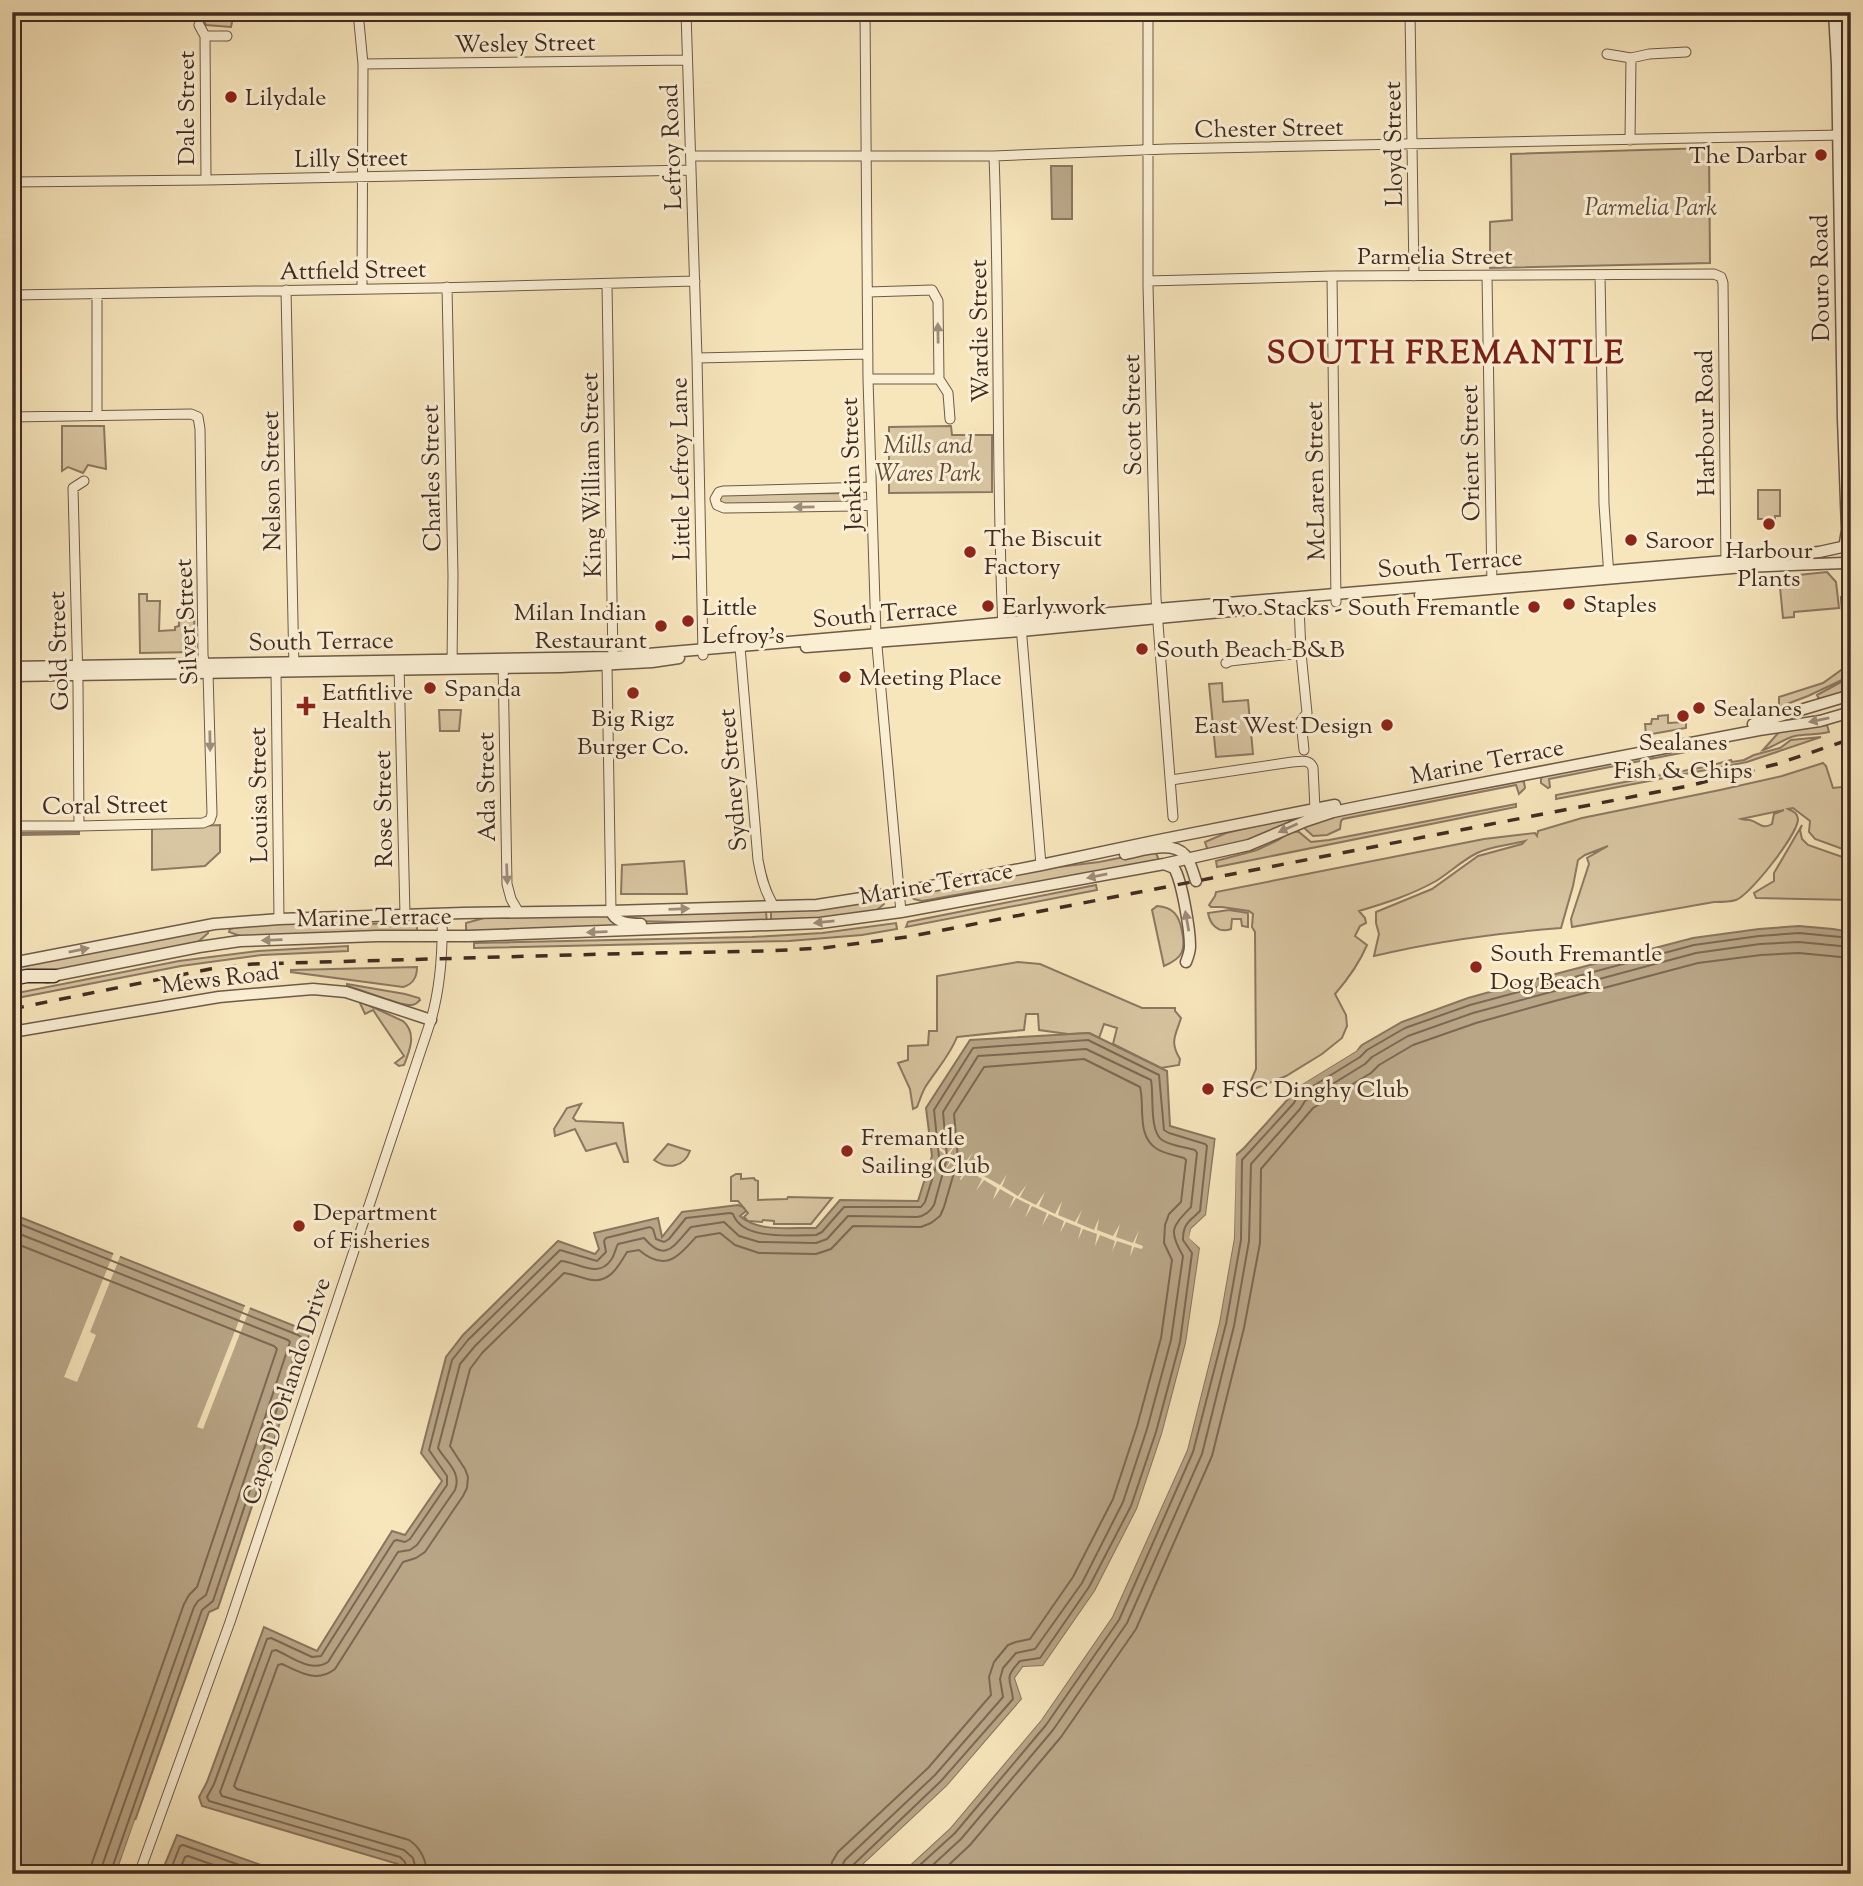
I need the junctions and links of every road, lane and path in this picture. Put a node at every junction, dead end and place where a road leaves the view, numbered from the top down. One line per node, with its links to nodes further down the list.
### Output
1 (358, 12): 15 (street)
2 (686, 12): 14 (street, Lefroy Road)
3 (865, 12): 21 (street, Jenkin Street)
4 (1148, 12): 20 (street, Scott Street)
5 (1410, 12): 19 (street, Lloyd Street)
6 (1834, 12): 16 (street, Douro Road)
7 (1843, 12): 16 (street, Douro Road)
8 (200, 24): 9 (street, Dale Street)
9 (205, 36): 10 (street, Dale Street); 26 (street, Dale Street)
10 (227, 36)
11 (1686, 52): 13 (street)
12 (1607, 54): 13 (street)
13 (1631, 58): 18 (street)
14 (687, 60): 15 (street, Wesley Street); 22 (street, Lefroy Road)
15 (363, 64): 25 (street)
16 (1845, 65): 17 (street, Douro Road)
17 (1843, 136): 18 (street, Chester Street); 28 (street, Douro Road)
18 (1630, 140): 19 (street, Chester Street)
19 (1413, 144): 20 (street, Chester Street); 31 (street, Lloyd Street)
20 (1149, 149): 23 (street, Chester Street); 35 (street, Scott Street)
21 (866, 155): 22 (street, Chester Street); 23 (street, Chester Street); 40 (street, Jenkin Street)
22 (691, 156): 24 (street, Lefroy Road)
23 (994, 156): 65 (street, Wardie Street)
24 (691, 170): 25 (street, Lilly Street); 34 (street, Lefroy Road)
25 (363, 176): 26 (street, Lilly Street); 38 (street)
26 (206, 180): 27 (street, Lilly Street)
27 (12, 182)
28 (1846, 187): 43 (street, Douro Road)
29 (1600, 275): 32 (street, Parmelia Street); 33 (street, Parmelia Street); 59 (street)
30 (1332, 276): 31 (street, Parmelia Street); 35 (street, Parmelia Street); 61 (street, McLaren Street)
31 (1414, 276): 32 (street, Parmelia Street)
32 (1487, 276): 60 (street, Orient Street)
33 (1721, 277): 57 (street, Harbour Road)
34 (695, 281): 36 (street, Attfield Street); 46 (street, Little Lefroy Lane)
35 (1148, 281): 63 (street, Scott Street)
36 (607, 284): 37 (street, Attfield Street); 70 (street, King William Street)
37 (447, 287): 38 (street, Attfield Street); 73 (street, Charles Street)
38 (362, 289): 39 (street, Attfield Street)
39 (286, 290): 41 (street, Attfield Street); 75 (street, Nelson Street)
40 (868, 292): 45 (street, Jenkin Street); 48 (street, one-way to 40)
41 (97, 294): 42 (street, Attfield Street); 49 (street)
42 (12, 295)
43 (1847, 314): 44 (street, Douro Road); 52 (street, Douro Road)
44 (1851, 332)
45 (868, 354): 46 (street); 47 (street, Jenkin Street)
46 (698, 358): 68 (street, Little Lefroy Lane)
47 (868, 379): 48 (street); 54 (street, Jenkin Street)
48 (940, 379): 51 (street)
49 (97, 415): 50 (street); 77 (street, Silver Street)
50 (12, 417)
51 (950, 419)
52 (1847, 437): 56 (street, Douro Road)
53 (84, 481): 78 (street, Gold Street)
54 (871, 487): 55 (street, Jenkin Street); 55 (street, one-way to 54)
55 (872, 504): 66 (street, Jenkin Street)
56 (1846, 543): 57 (street, South Terrace); 58 (street, Douro Road)
57 (1726, 565): 58 (street, South Terrace); 59 (street, South Terrace)
58 (1848, 570)
59 (1609, 575): 60 (street, South Terrace)
60 (1492, 584): 61 (street, South Terrace)
61 (1336, 598): 62 (street, South Terrace); 63 (street, South Terrace)
62 (1298, 605): 63 (street, South Terrace); 69 (street)
63 (1157, 614): 64 (street, South Terrace); 85 (street, Scott Street)
64 (1021, 626): 65 (street, South Terrace); 96 (street)
65 (1003, 627): 66 (street, South Terrace)
66 (877, 639): 67 (street, South Terrace); 98 (street, Jenkin Street)
67 (741, 649): 68 (street, South Terrace); 99 (street, Sydney Street)
68 (703, 652): 70 (street, South Terrace)
69 (1301, 653): 72 (street); 83 (street)
70 (611, 662): 71 (street, South Terrace); 101 (street, King William Street)
71 (503, 663): 73 (street, South Terrace); 100 (street, Ada Street, one-way to 100)
72 (1226, 663)
73 (452, 664): 74 (street, South Terrace)
74 (399, 665): 75 (street, South Terrace); 104 (street, Rose Street)
75 (293, 666): 77 (street, South Terrace); 79 (street, South Terrace)
76 (12, 667): 78 (street, South Terrace)
77 (206, 668): 78 (street, South Terrace); 79 (street, South Terrace); 88 (street, Silver Street, one-way to 88)
78 (77, 671): 80 (street, South Terrace); 90 (street, Gold Street)
79 (276, 671): 105 (street, Louisa Street)
80 (12, 677)
81 (1851, 695): 84 (street, Marine Terrace)
82 (1851, 712): 84 (street, Marine Terrace, one-way to 84)
83 (1304, 750)
84 (1533, 773): 86 (street, Marine Terrace); 92 (street, Marine Terrace, one-way to 92)
85 (1171, 780): 86 (street); 87 (street, Scott Street)
86 (1315, 809): 91 (street, Marine Terrace)
87 (1173, 817)
88 (199, 823): 90 (street, Coral Street)
89 (12, 826): 90 (street, Coral Street)
90 (79, 826)
91 (1219, 828): 93 (street, Marine Terrace); 94 (street)
92 (1249, 845): 94 (street, Marine Terrace); 94 (street)
93 (1101, 852): 94 (street); 96 (street, Marine Terrace)
94 (1182, 857): 95 (street, Marine Terrace); 97 (street)
95 (1164, 864): 102 (street, Marine Terrace, one-way to 102); 108 (street, one-way to 95)
96 (1041, 865): 98 (street, Marine Terrace)
97 (1184, 884)
98 (900, 892): 99 (street, Marine Terrace); 102 (street, Jenkin Street)
99 (768, 906): 101 (street, Marine Terrace, one-way to 99)
100 (518, 911): 101 (street, Marine Terrace); 103 (street, Marine Terrace)
101 (611, 911): 106 (street)
102 (901, 912): 106 (street, Marine Terrace, one-way to 106)
103 (442, 914): 104 (street, Marine Terrace); 107 (street, Capo D'Orlando Drive)
104 (405, 915): 105 (street, Marine Terrace)
105 (279, 919): 109 (street, Marine Terrace, one-way to 105)
106 (695, 929): 107 (street, Marine Terrace, one-way to 107)
107 (443, 937): 110 (street, Marine Terrace, one-way to 110); 113 (street, Capo D'Orlando Drive)
108 (1186, 962)
109 (12, 963)
110 (54, 976): 111 (main road); 112 (street, Marine Terrace)
111 (12, 979)
112 (12, 985)
113 (430, 1020): 114 (street, Mews Road); 115 (street, Capo D'Orlando Drive)
114 (12, 1031)
115 (139, 1874)

